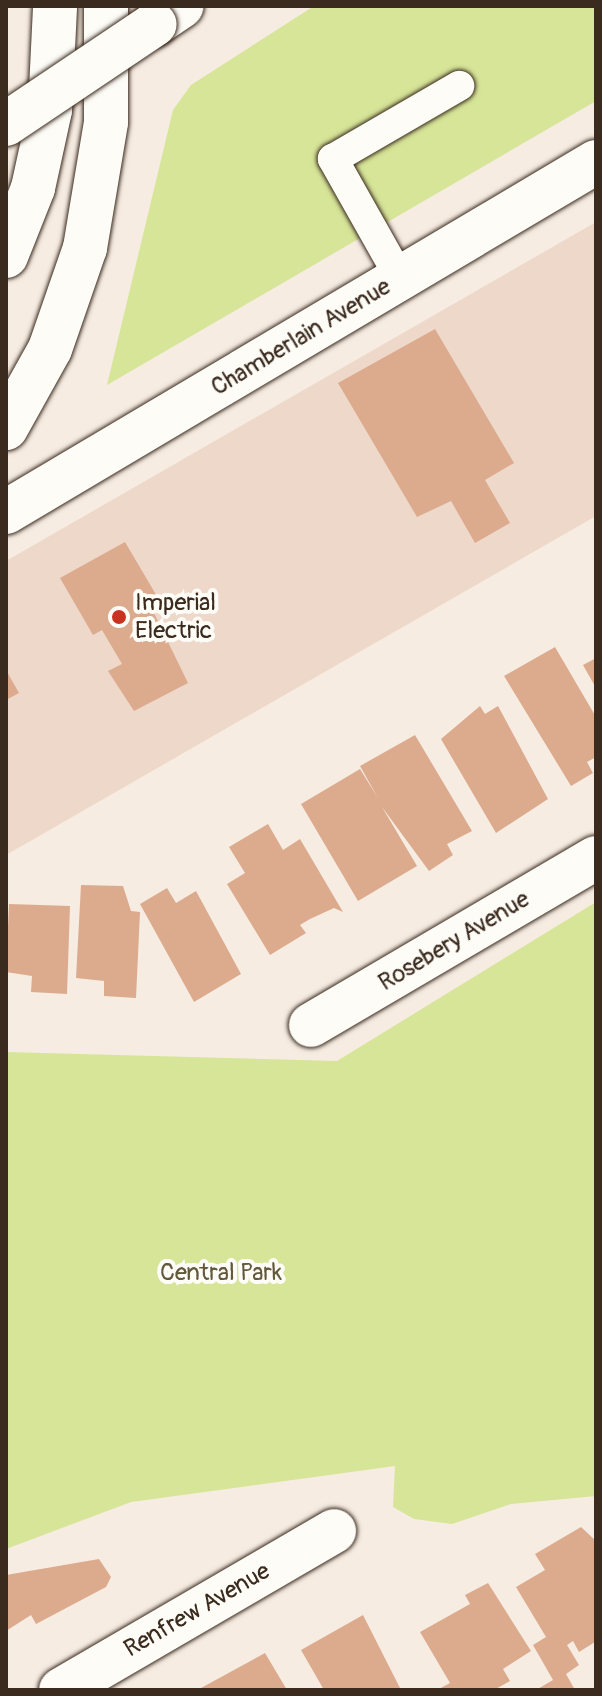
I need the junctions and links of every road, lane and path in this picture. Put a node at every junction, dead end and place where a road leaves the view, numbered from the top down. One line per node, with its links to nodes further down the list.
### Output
1 (55, 6): 7 (main road)
2 (106, 6): 9 (main road)
3 (168, 15): 5 (main road, bridge)
4 (459, 86): 8 (lane)
5 (6, 124)
6 (596, 162): 8 (main road, Chamberlain Avenue)
7 (6, 256)
8 (400, 278): 10 (main road, Chamberlain Avenue)
9 (6, 428)
10 (6, 512)
11 (596, 858): 12 (main road, Rosebery Avenue)
12 (311, 1025)
13 (334, 1531): 14 (main road, Renfrew Avenue)
14 (61, 1690)

